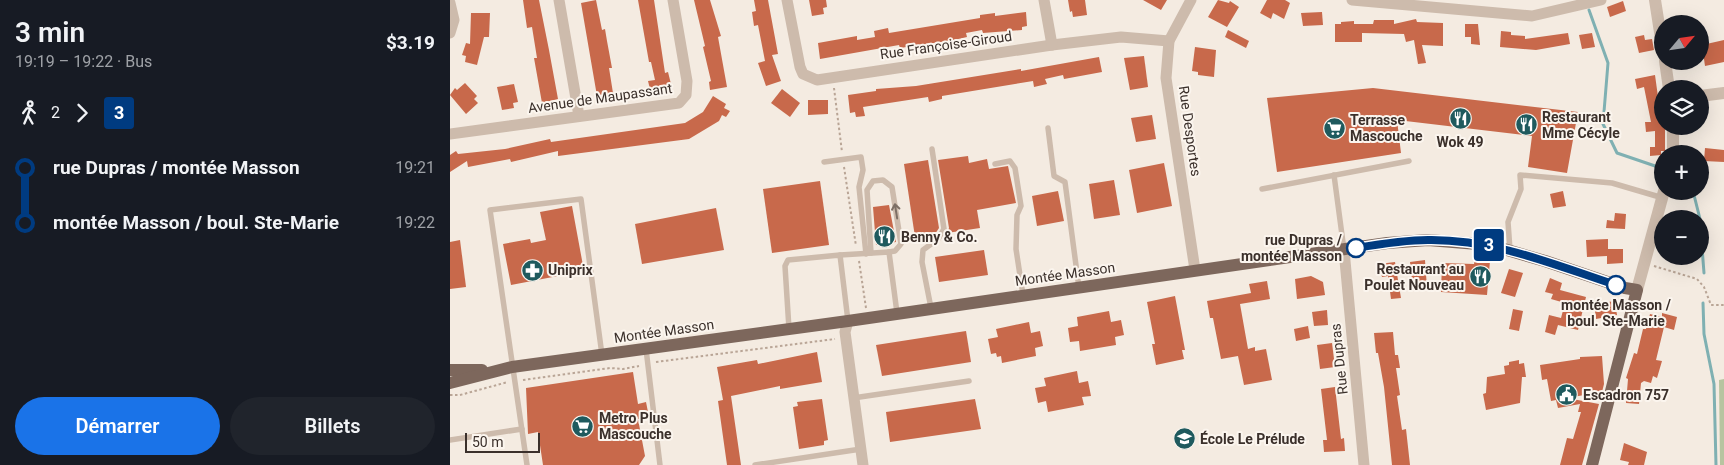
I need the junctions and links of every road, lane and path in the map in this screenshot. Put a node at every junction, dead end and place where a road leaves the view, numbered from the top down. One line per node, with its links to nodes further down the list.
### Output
1 (559, 0): 17 (street)
2 (673, 0): 17 (street, Avenue de Maupassant)
3 (787, 0): 14 (street, Rue Françoise-Giroud)
4 (1044, 0): 13 (street)
5 (1191, 0): 12 (street, Rue Desportes)
6 (1352, 0): 7 (street)
7 (1602, 0)
8 (1655, 0): 10 (street)
9 (450, 3): 11 (street)
10 (1657, 15)
11 (450, 33)
12 (1170, 41): 13 (street, Rue Françoise-Giroud); 36 (street, Rue Desportes)
13 (1052, 45): 14 (street, Rue Françoise-Giroud)
14 (833, 77): 21 (path)
15 (1724, 93): 16 (street)
16 (1709, 95)
17 (579, 116): 19 (street, Avenue de Maupassant)
18 (1048, 128): 37 (lane)
19 (450, 134)
20 (932, 149): 41 (lane)
21 (843, 159): 23 (lane); 32 (lane); 33 (path)
22 (1409, 161): 25 (lane)
23 (824, 162)
24 (996, 164): 39 (lane)
25 (1334, 175): 26 (lane); 29 (lane)
26 (1262, 189)
27 (1654, 192): 30 (lane)
28 (1663, 200): 35 (street)
29 (1344, 250): 30 (main road, Montée Masson); 36 (main road, Montée Masson); 67 (street, Rue Dupras)
30 (1510, 250): 38 (main road, Montée Masson)
31 (889, 252): 32 (lane); 32 (lane, one-way to 32); 42 (lane)
32 (868, 253): 33 (lane)
33 (858, 254): 34 (lane); 43 (path)
34 (840, 255): 44 (lane); 45 (lane)
35 (1644, 263): 38 (street); 40 (path)
36 (1195, 270): 37 (main road, Montée Masson)
37 (1079, 288): 39 (main road, Montée Masson)
38 (1637, 290): 68 (main road)
39 (1022, 296): 41 (main road, Montée Masson)
40 (1724, 305)
41 (931, 308): 42 (main road, Montée Masson)
42 (898, 313): 43 (main road, Montée Masson)
43 (866, 318): 44 (main road, Montée Masson)
44 (848, 321): 45 (main road, Montée Masson); 59 (street)
45 (789, 329): 47 (main road, Montée Masson)
46 (832, 340): 49 (path)
47 (646, 349): 48 (main road, Montée Masson); 64 (lane)
48 (602, 355): 50 (main road, Montée Masson); 50 (lane)
49 (650, 363)
50 (512, 367): 53 (main road, Montée Masson); 60 (lane)
51 (633, 368): 54 (path)
52 (450, 370): 53 (main road, Montée Masson)
53 (492, 370): 56 (main road, Montée Masson)
54 (522, 380)
55 (969, 382): 59 (lane)
56 (450, 383)
57 (506, 383): 58 (path)
58 (450, 395)
59 (854, 398): 62 (street)
60 (522, 429): 61 (lane); 63 (lane)
61 (450, 440)
62 (861, 449): 65 (lane); 66 (street)
63 (527, 465)
64 (660, 465)
65 (755, 465)
66 (863, 465)
67 (1364, 465)
68 (1592, 465)

